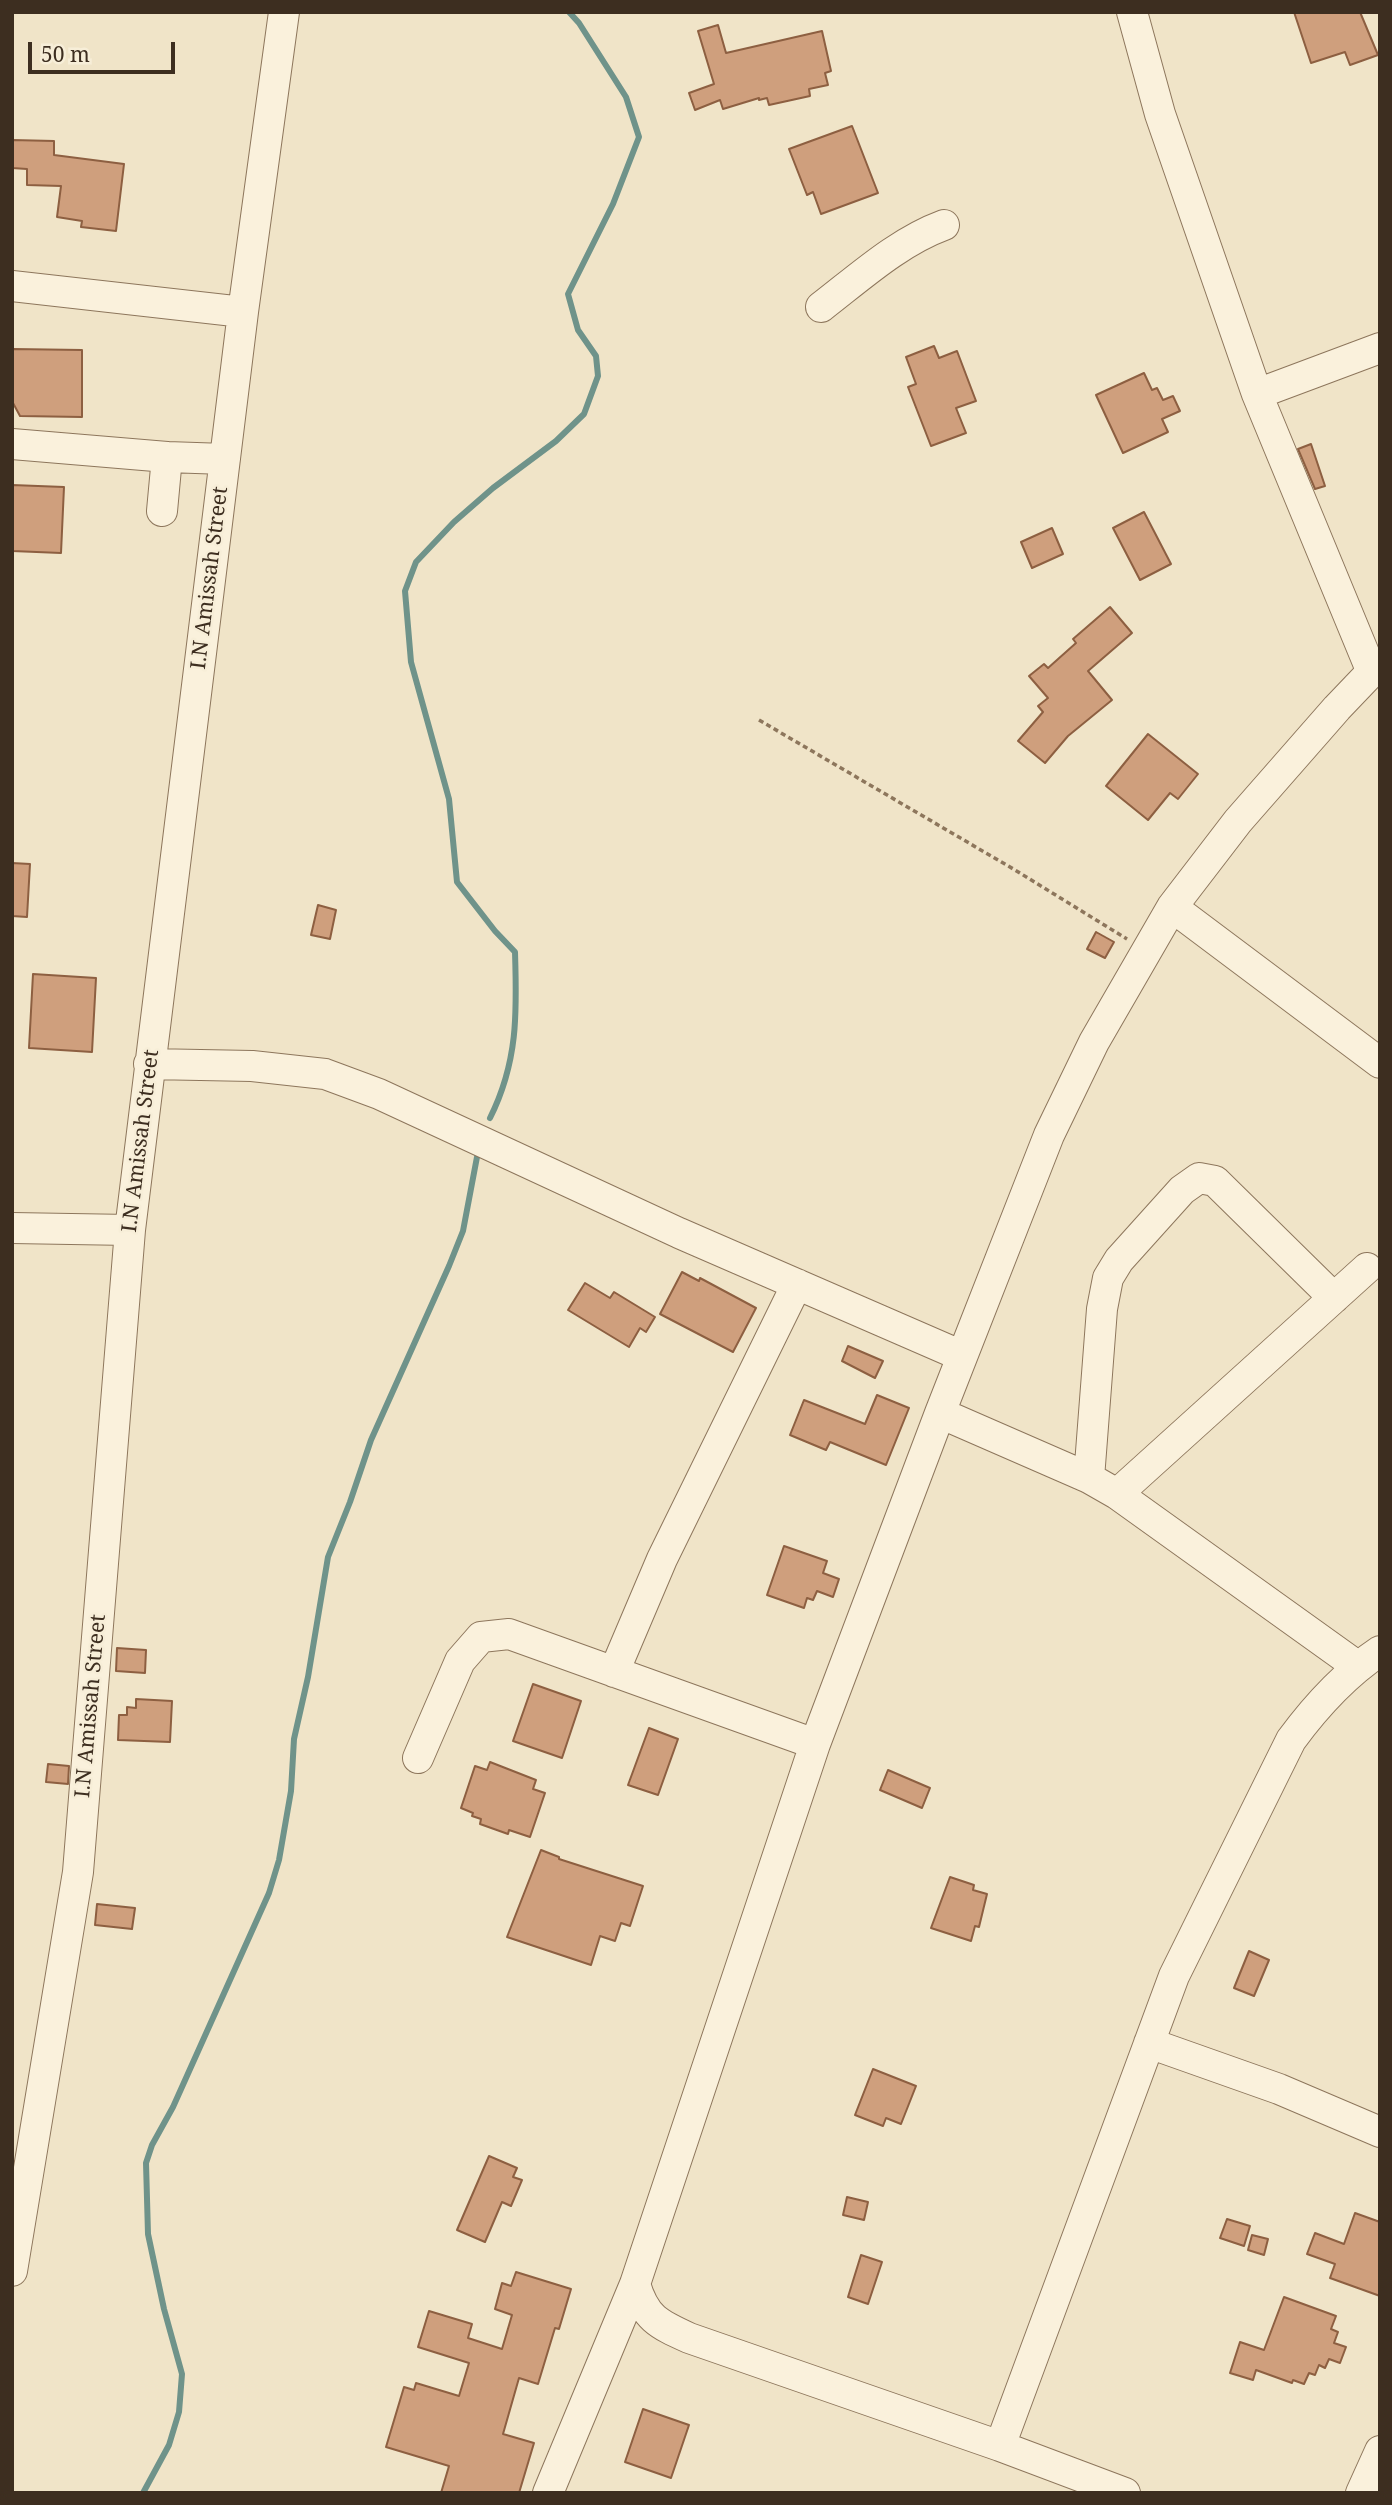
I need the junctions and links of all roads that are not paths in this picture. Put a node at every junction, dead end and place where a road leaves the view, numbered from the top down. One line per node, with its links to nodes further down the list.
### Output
1 (284, 12): 6 (street, I.N Amissah Street)
2 (1132, 12): 8 (street)
3 (944, 225): 5 (street)
4 (12, 286): 6 (street)
5 (821, 307)
6 (243, 312): 11 (street, I.N Amissah Street)
7 (1380, 348): 8 (street)
8 (1257, 394): 13 (street)
9 (12, 444): 10 (street)
10 (167, 457): 11 (street); 12 (street)
11 (225, 459): 16 (street, I.N Amissah Street)
12 (162, 511)
13 (1375, 666): 14 (street)
14 (1172, 907): 15 (street); 22 (street)
15 (1380, 1063)
16 (149, 1064): 18 (street, I.N Amissah Street); 20 (street)
17 (12, 1228): 18 (street)
18 (130, 1230): 31 (street, I.N Amissah Street)
19 (1367, 1268): 21 (street)
20 (797, 1284): 22 (street); 27 (street)
21 (1334, 1298): 24 (street); 25 (street)
22 (962, 1356): 23 (street)
23 (940, 1413): 24 (street); 28 (street)
24 (1089, 1478): 25 (street)
25 (1117, 1494): 26 (street)
26 (1368, 1659): 30 (street)
27 (614, 1672): 28 (street); 29 (street)
28 (815, 1744): 34 (street)
29 (418, 1758)
30 (1149, 2043): 32 (street); 37 (street)
31 (24, 2129): 33 (street, I.N Amissah Street)
32 (1380, 2132)
33 (12, 2271)
34 (635, 2284): 35 (street); 36 (street)
35 (652, 2319): 36 (street); 37 (street)
36 (611, 2340): 39 (street)
37 (1000, 2446): 40 (street)
38 (1380, 2451): 41 (street)
39 (548, 2493)
40 (1125, 2493)
41 (1361, 2493)

